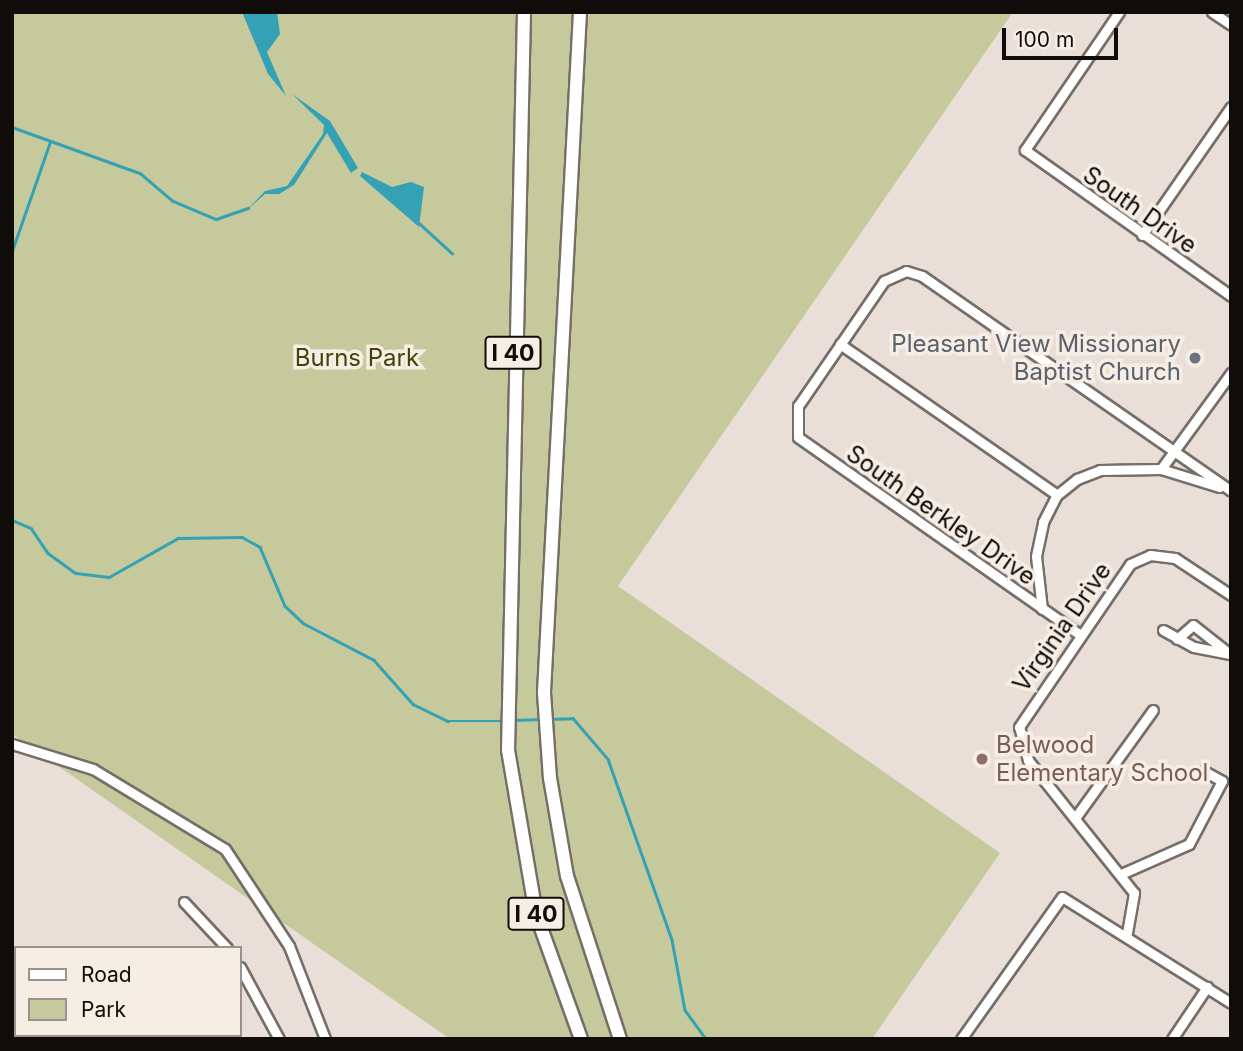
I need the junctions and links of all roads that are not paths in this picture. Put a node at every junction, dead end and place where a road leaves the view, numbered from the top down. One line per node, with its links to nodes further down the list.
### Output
1 (524, 12): 34 (highway, I 40)
2 (582, 12): 35 (highway, I 40)
3 (1119, 12): 7 (street, South Drive)
4 (1212, 12): 5 (street)
5 (1231, 25)
6 (1231, 107): 7 (street)
7 (1142, 235): 8 (street, South Drive)
8 (1231, 296)
9 (840, 344): 11 (street); 14 (street); 16 (street, South Berkley Drive)
10 (1231, 373): 11 (street)
11 (1174, 453): 12 (street); 13 (street)
12 (1161, 469): 13 (street); 14 (street)
13 (1231, 491)
14 (1057, 495): 16 (street)
15 (1231, 595): 18 (street, Virginia Drive)
16 (1042, 609): 18 (street, South Berkley Drive)
17 (1163, 630): 19 (street)
18 (1079, 634): 24 (street, Virginia Drive)
19 (1177, 639): 20 (street); 20 (street)
20 (1229, 653)
21 (1153, 710): 24 (street)
22 (12, 744): 33 (street)
23 (1204, 771): 25 (street)
24 (1075, 818): 25 (street, Virginia Drive)
25 (1121, 874): 27 (street, Virginia Drive)
26 (184, 902): 28 (street)
27 (1127, 933): 30 (street); 36 (street)
28 (225, 946)
29 (242, 971): 32 (street)
30 (1207, 987): 31 (street); 37 (street)
31 (1231, 1003)
32 (279, 1039)
33 (325, 1039)
34 (581, 1039)
35 (620, 1039)
36 (961, 1039)
37 (1172, 1039)

